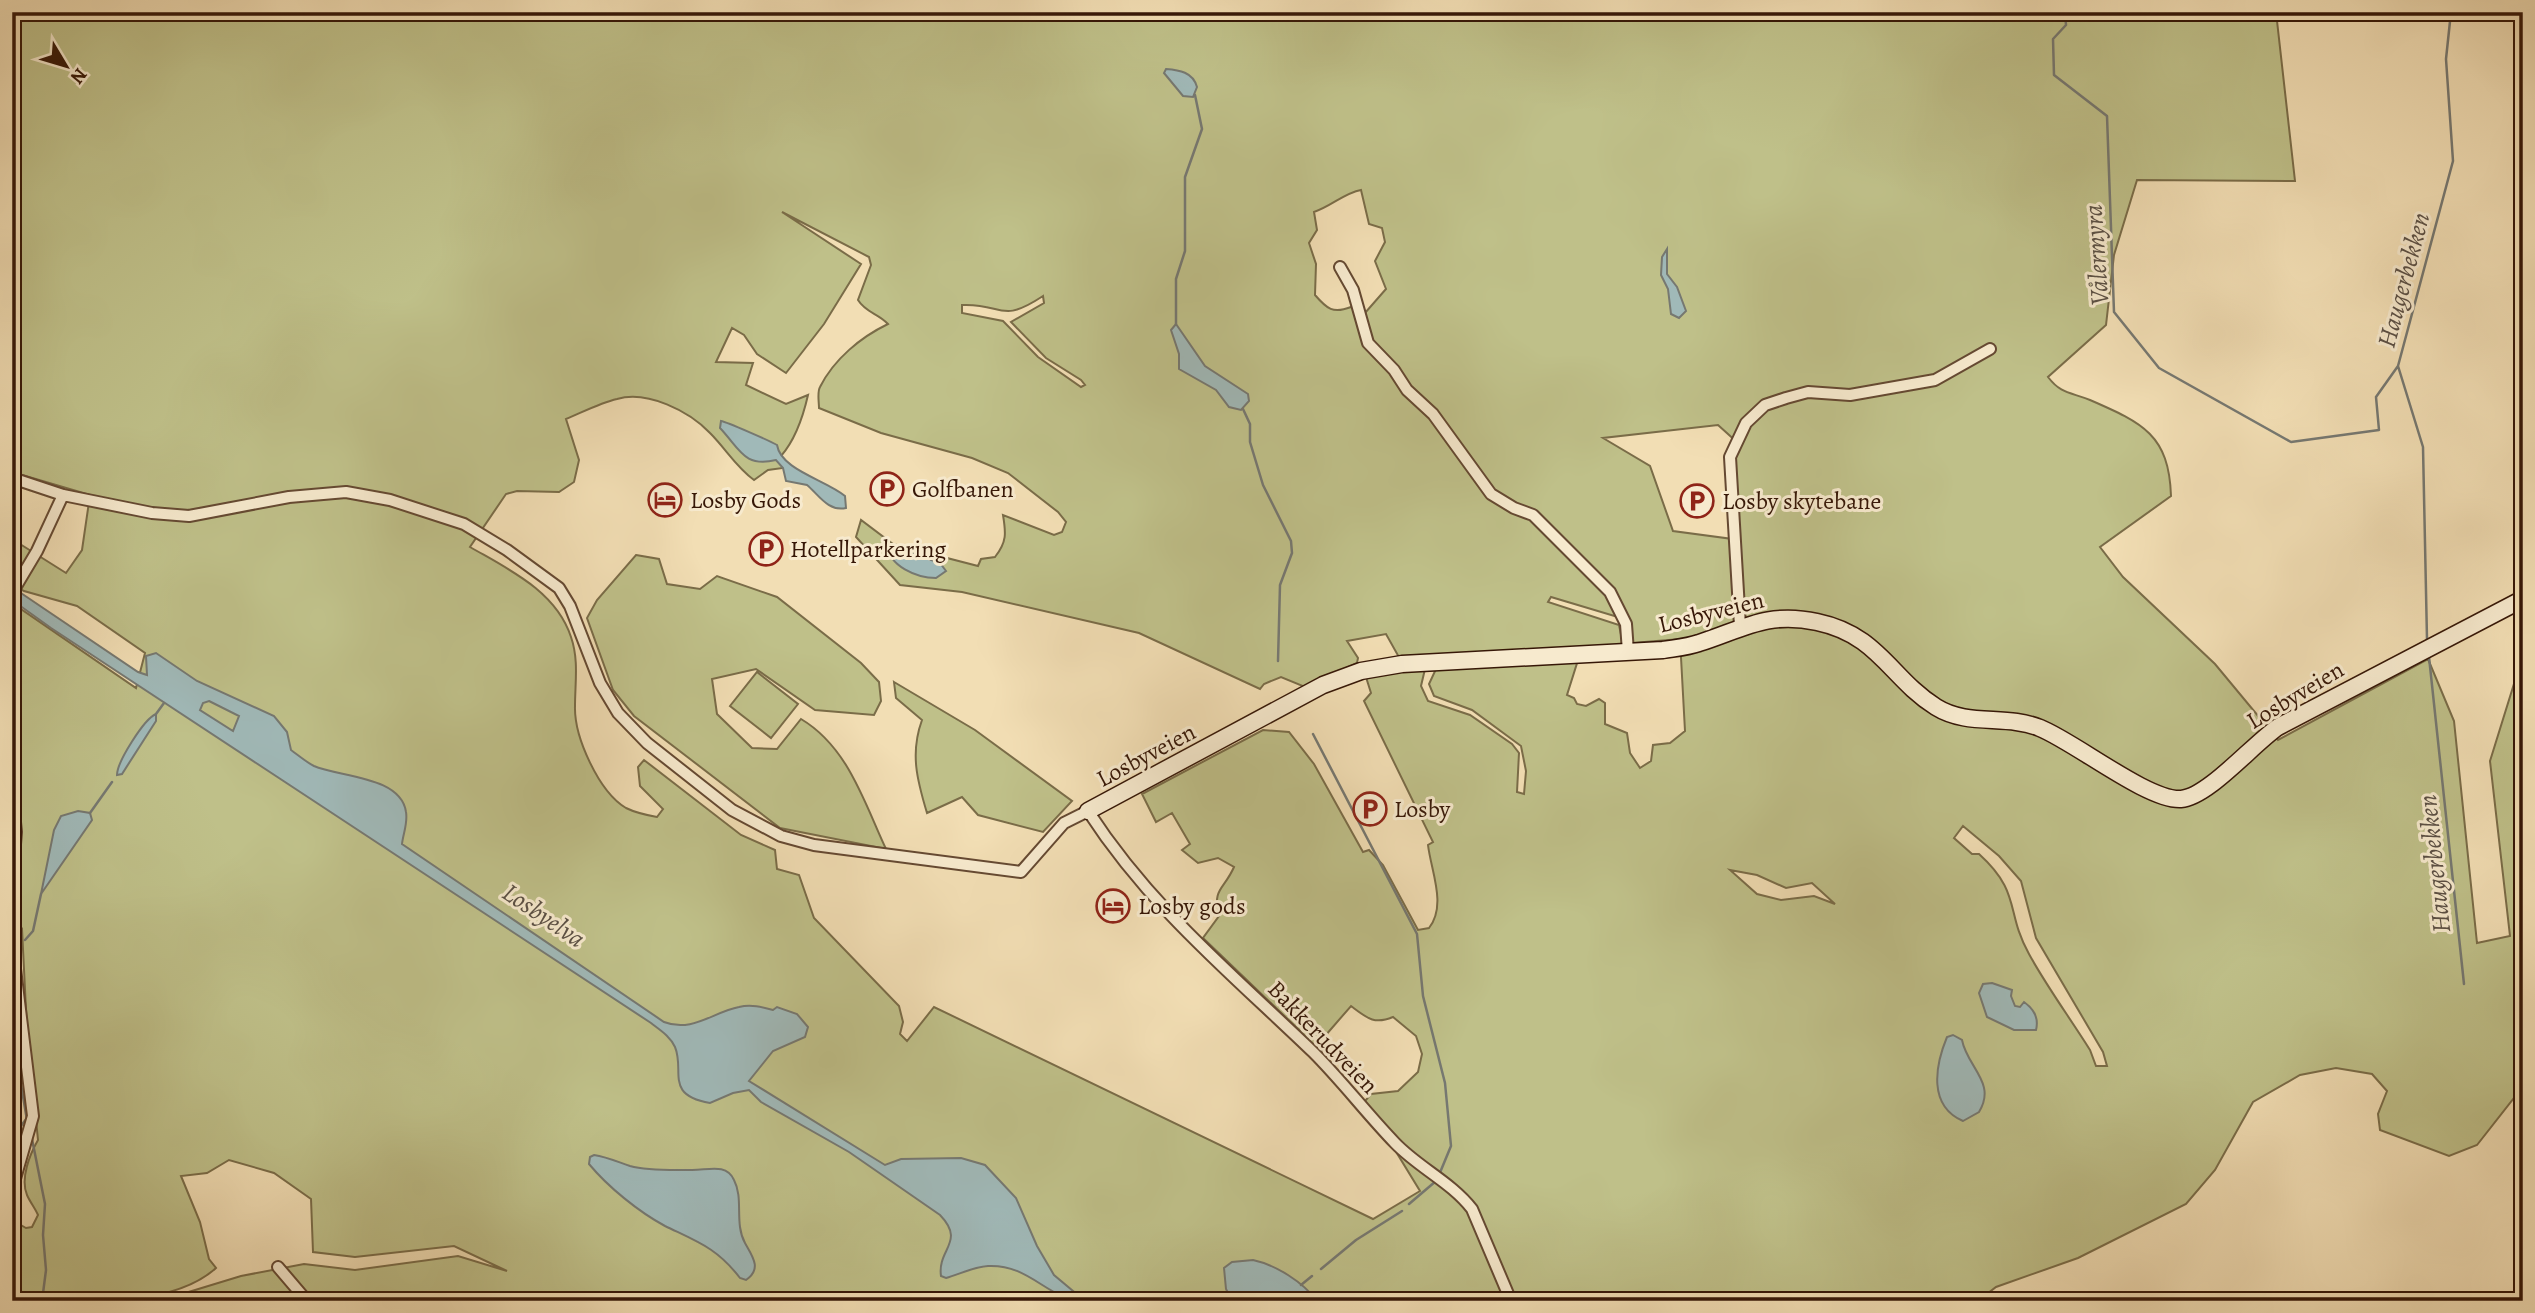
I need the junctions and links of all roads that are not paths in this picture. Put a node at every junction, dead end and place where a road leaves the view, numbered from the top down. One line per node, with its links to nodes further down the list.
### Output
1 (1340, 267): 8 (street)
2 (1990, 349): 7 (street)
3 (12, 478): 4 (street)
4 (63, 495): 5 (street); 10 (street)
5 (15, 589)
6 (2523, 599): 7 (main road, Losbyveien)
7 (1740, 626): 8 (main road, Losbyveien)
8 (1628, 652): 10 (main road, Losbyveien)
9 (12, 793): 11 (street)
10 (1088, 811): 16 (street, Bakkerudveien)
11 (12, 881)
12 (12, 944): 13 (street)
13 (12, 1189)
14 (278, 1267): 15 (street)
15 (307, 1301)
16 (1511, 1301)

